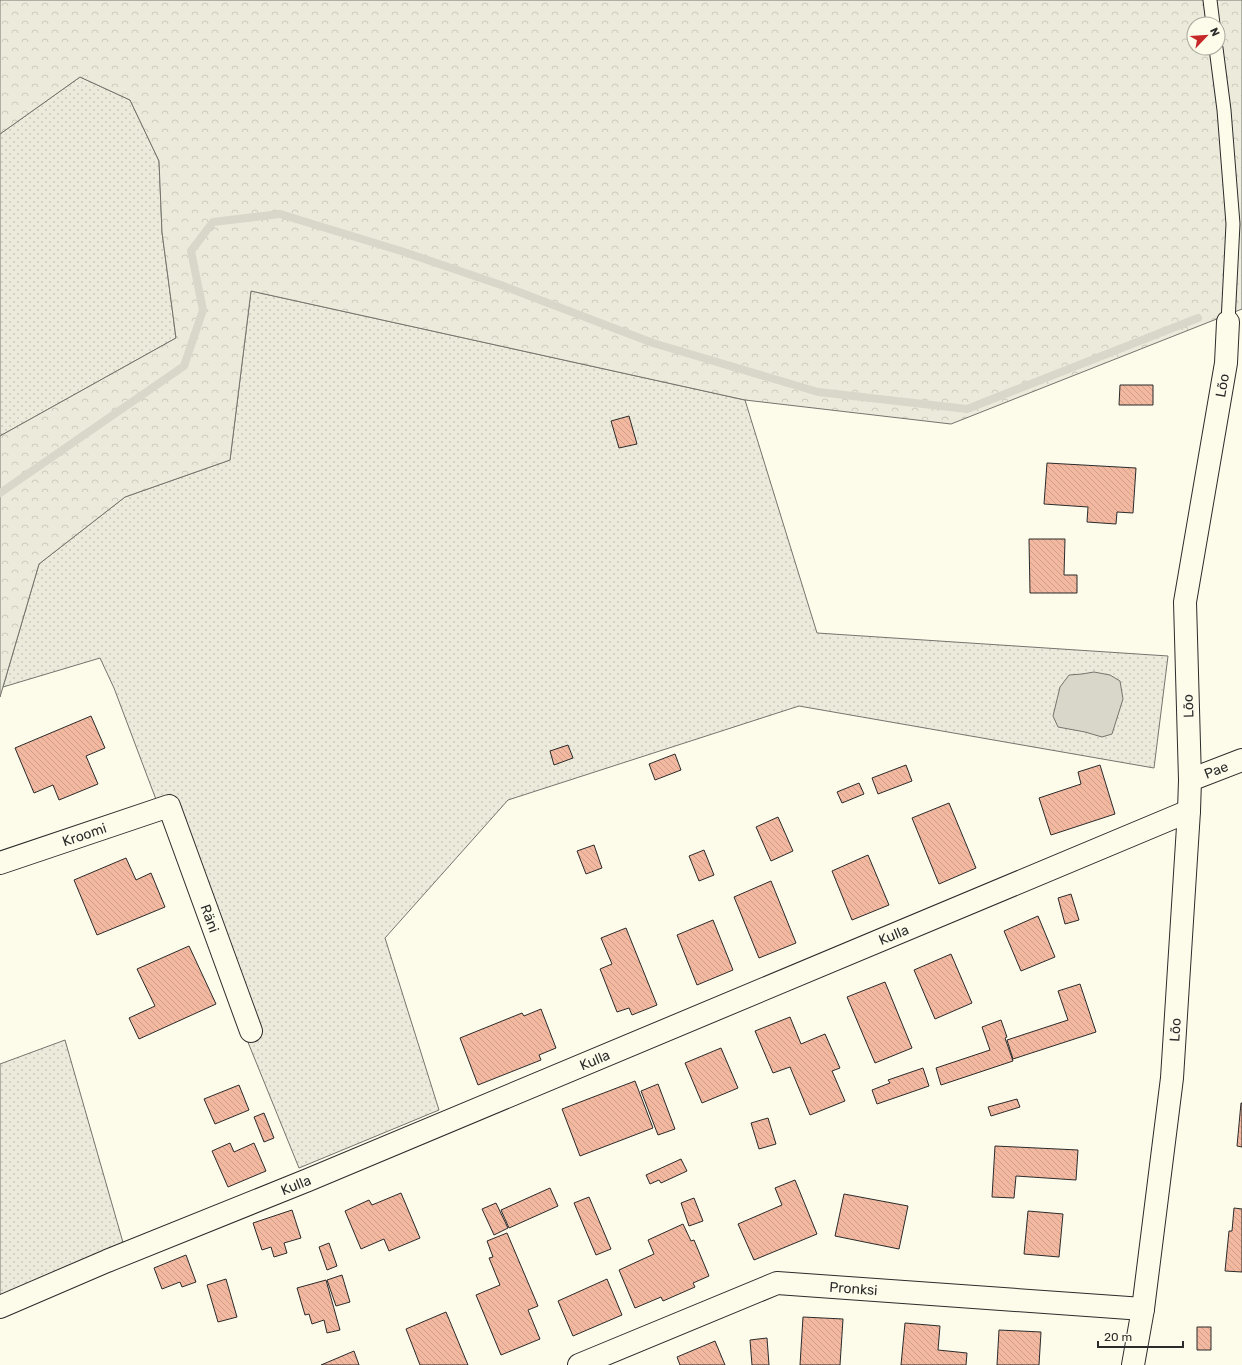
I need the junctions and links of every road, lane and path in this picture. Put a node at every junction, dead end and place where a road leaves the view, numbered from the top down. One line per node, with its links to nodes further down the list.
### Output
1 (1210, 0): 2 (lane)
2 (1213, 16)
3 (1217, 56): 4 (lane, Lõo)
4 (1228, 322): 5 (street, Lõo)
5 (1234, 359): 7 (street, Lõo)
6 (1242, 760): 7 (street, Pae)
7 (1190, 780): 9 (street, Lõo)
8 (169, 806): 10 (street, Kroomi); 11 (street, Räni)
9 (1189, 811): 12 (street, Kulla); 13 (street, Lõo)
10 (0, 863)
11 (252, 1031)
12 (0, 1307)
13 (1143, 1309): 14 (street, Pronksi); 15 (street, Lõo)
14 (579, 1365)
15 (1133, 1365)

